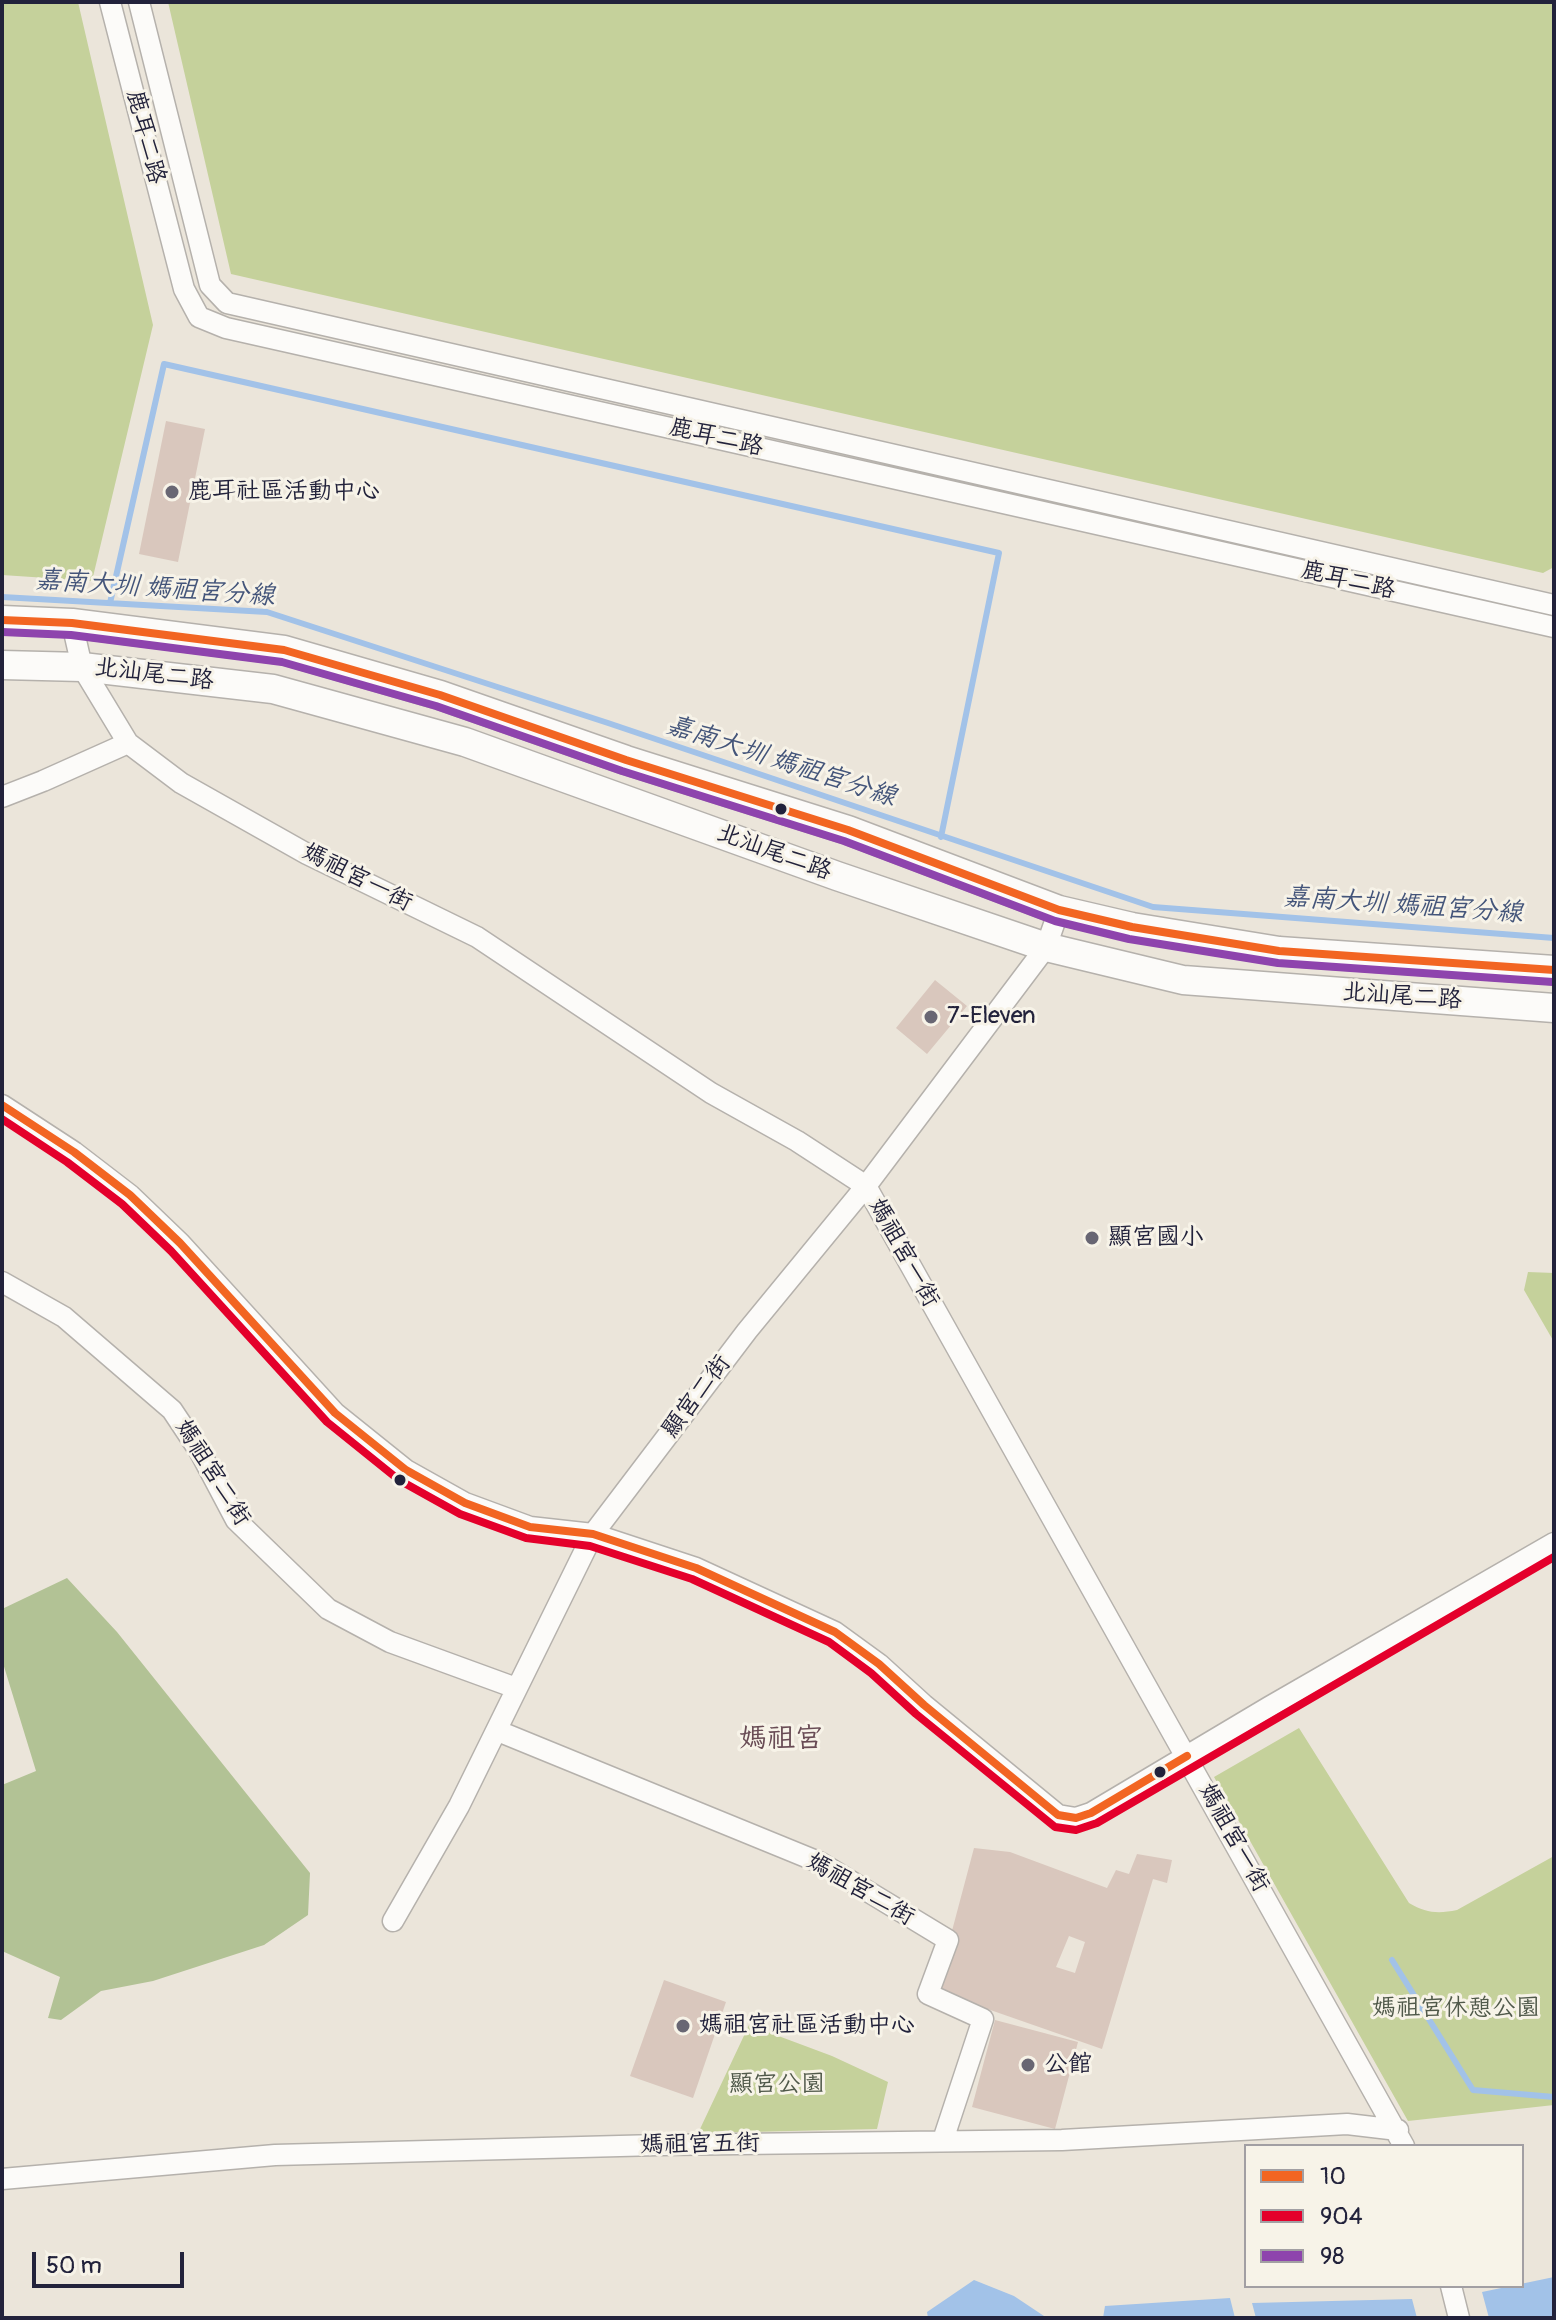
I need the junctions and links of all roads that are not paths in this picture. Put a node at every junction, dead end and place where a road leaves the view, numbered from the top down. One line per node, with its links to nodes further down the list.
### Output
1 (110, 2): 6 (street, 鹿耳二路)
2 (139, 2): 3 (street, 鹿耳二路)
3 (1554, 605)
4 (2, 620): 5 (street, 北汕尾二路)
5 (72, 623): 8 (street, 媽祖宮一街); 11 (street, 北汕尾二路)
6 (1554, 627)
7 (2, 665): 8 (street, 北汕尾二路)
8 (82, 667): 9 (street, 媽祖宮一街); 12 (street, 北汕尾二路)
9 (128, 743): 10 (street); 16 (street, 媽祖宮一街)
10 (2, 797)
11 (1059, 910): 12 (street, 顯宮二街); 13 (street, 北汕尾二路)
12 (1046, 947): 14 (street, 北汕尾二路); 16 (street, 顯宮二街)
13 (1554, 970)
14 (1554, 1008)
15 (2, 1105): 18 (street)
16 (866, 1186): 18 (street, 顯宮二街); 22 (street, 媽祖宮一街)
17 (2, 1282): 20 (street, 媽祖宮二街)
18 (593, 1534): 20 (street, 顯宮二街); 22 (street)
19 (1554, 1543): 22 (street)
20 (516, 1688): 21 (street, 顯宮二街)
21 (498, 1731): 23 (street, 顯宮二街); 25 (street, 媽祖宮二街)
22 (1187, 1756): 24 (street, 媽祖宮一街)
23 (393, 1921)
24 (1401, 2138): 25 (street, 媽祖宮五街)
25 (943, 2140): 26 (street, 媽祖宮五街)
26 (2, 2179)
27 (1452, 2288): 28 (street)
28 (1459, 2318)

